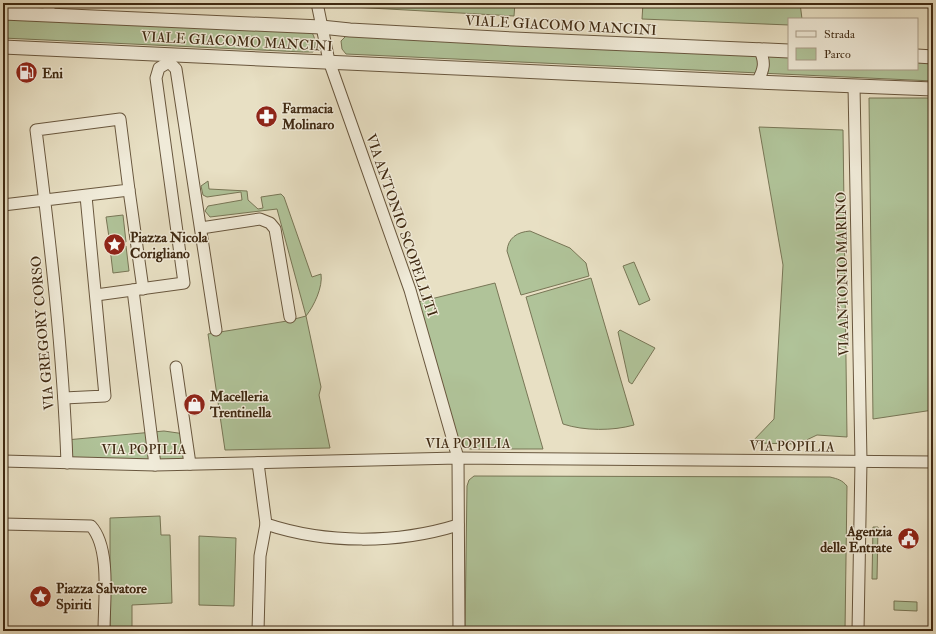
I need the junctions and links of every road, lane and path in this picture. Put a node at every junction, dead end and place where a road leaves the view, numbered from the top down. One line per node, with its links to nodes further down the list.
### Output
1 (317, 3): 4 (street, VIA ANTONIO SCOPELLITI)
2 (49, 9): 3 (street, VIALE GIACOMO MANCINI); 4 (street, VIALE GIACOMO MANCINI)
3 (3, 13)
4 (321, 27): 6 (street, VIALE GIACOMO MANCINI); 11 (street, VIA ANTONIO SCOPELLITI)
5 (3, 46): 10 (street, VIALE GIACOMO MANCINI)
6 (759, 49): 7 (street, VIALE GIACOMO MANCINI); 12 (street)
7 (788, 51)
8 (918, 56): 9 (street)
9 (933, 57)
10 (169, 58): 11 (street, VIALE GIACOMO MANCINI); 19 (street); 20 (street)
11 (329, 61): 12 (street, VIALE GIACOMO MANCINI); 26 (street, VIA ANTONIO SCOPELLITI)
12 (757, 82): 13 (street, VIALE GIACOMO MANCINI)
13 (854, 86): 14 (street, VIALE GIACOMO MANCINI); 28 (street, VIA ANTONIO MARINO)
14 (933, 89)
15 (129, 190): 16 (street); 17 (street); 20 (street)
16 (86, 196): 17 (street); 21 (street)
17 (45, 201): 18 (street); 25 (street, VIA GREGORY CORSO)
18 (3, 205)
19 (200, 228): 22 (street); 23 (street)
20 (138, 289): 21 (street); 33 (street)
21 (96, 295): 25 (street)
22 (290, 317)
23 (216, 330)
24 (176, 367): 32 (street)
25 (64, 398): 31 (street, VIA GREGORY CORSO)
26 (458, 458): 28 (street, VIA POPILIA); 29 (street, VIA POPILIA); 36 (street, VIA ANTONIO SCOPELLITI)
27 (3, 461): 31 (street, VIA POPILIA)
28 (861, 461): 30 (street, VIA POPILIA); 40 (street, VIA ANTONIO MARINO)
29 (258, 462): 32 (street, VIA POPILIA); 35 (street)
30 (933, 462)
31 (67, 463): 33 (street, VIA POPILIA)
32 (190, 464): 33 (street, VIA POPILIA)
33 (154, 465)
34 (3, 524): 37 (street)
35 (266, 524): 36 (street); 38 (street)
36 (458, 525): 39 (street, VIA ANTONIO SCOPELLITI)
37 (104, 631)
38 (258, 631)
39 (459, 631)
40 (858, 631)

